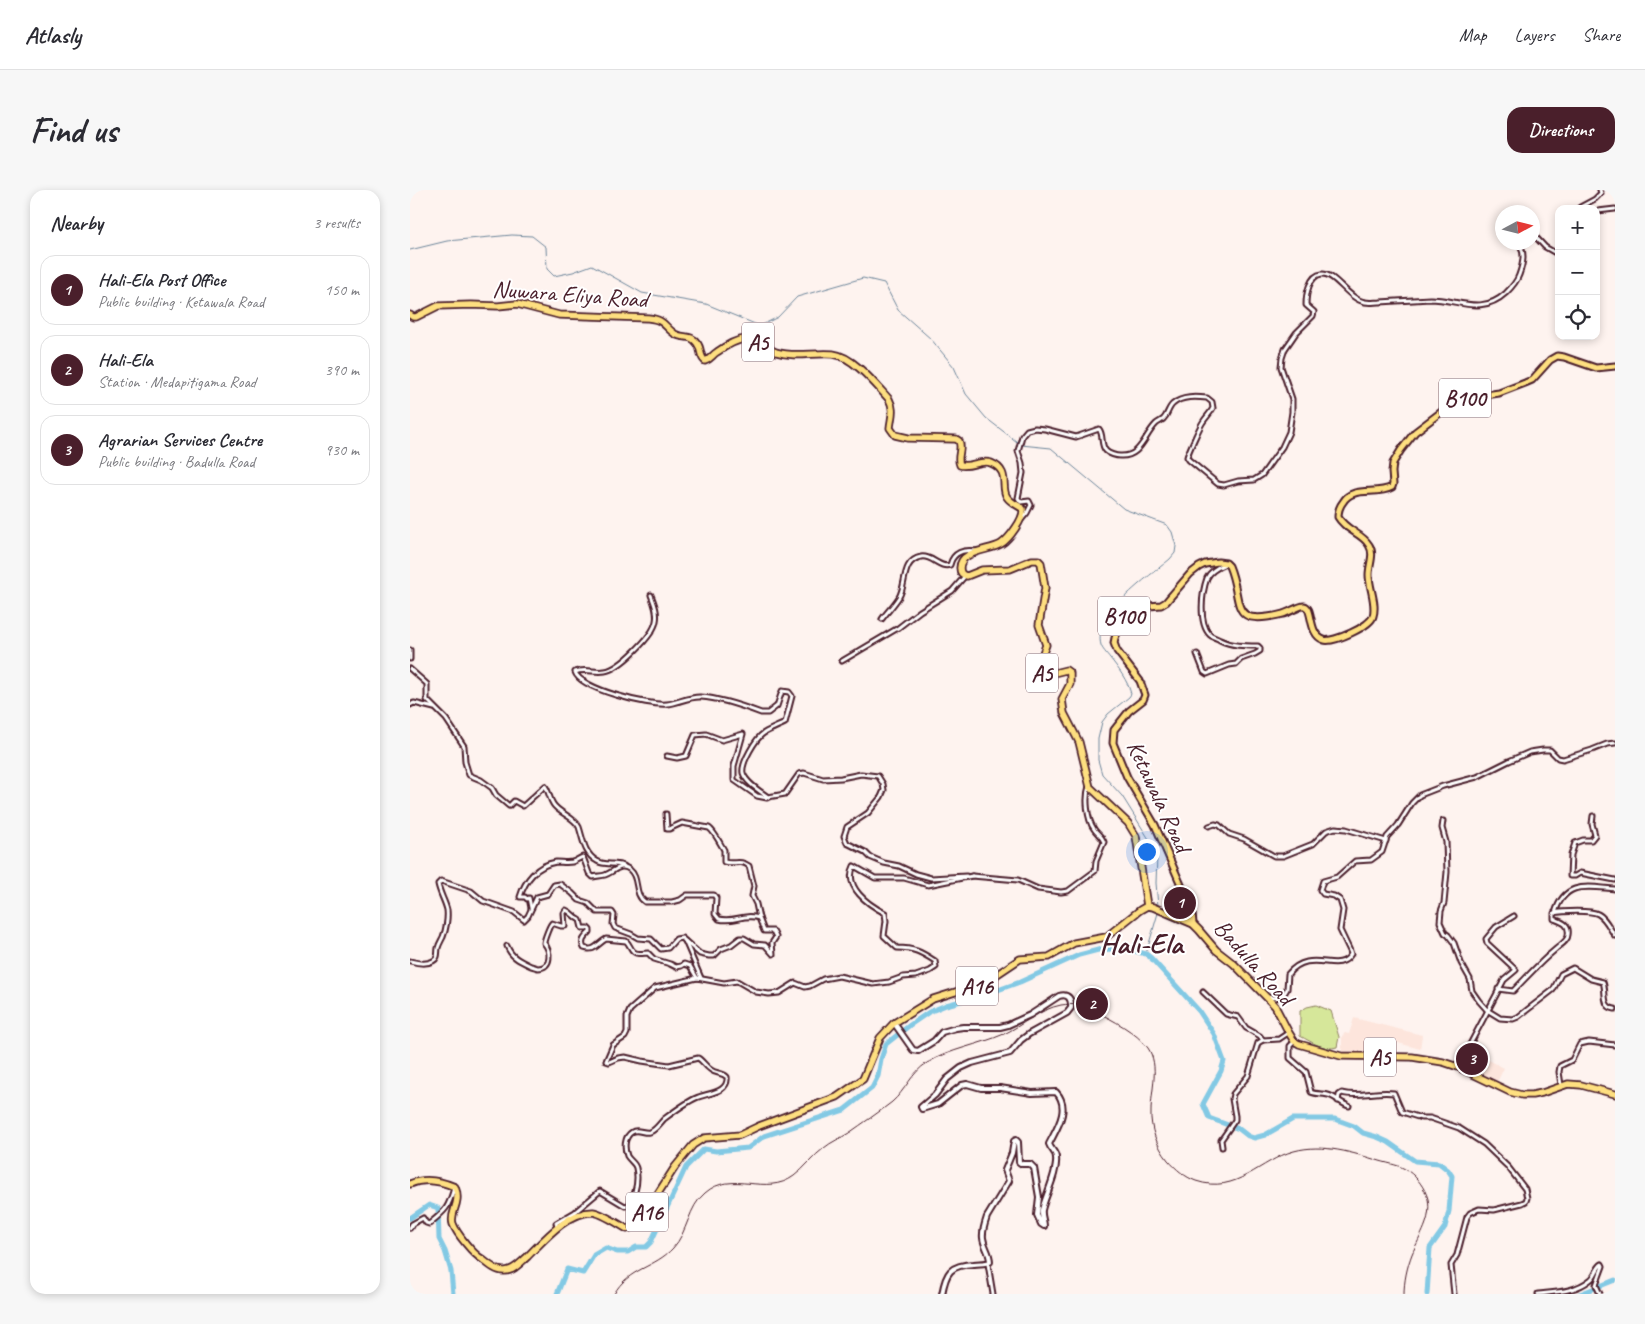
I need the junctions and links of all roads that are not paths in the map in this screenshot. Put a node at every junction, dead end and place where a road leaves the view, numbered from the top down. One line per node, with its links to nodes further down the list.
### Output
1 (1600, 190): 2 (street)
2 (1584, 205)
3 (1615, 209): 4 (street)
4 (1600, 211)
5 (1540, 242): 7 (street)
6 (1523, 250): 10 (street)
7 (1555, 253)
8 (410, 315): 10 (highway, Nuwara Eliya Road / A5)
9 (1615, 366): 12 (main road, B100)
10 (1021, 519): 11 (highway)
11 (977, 551): 13 (highway); 15 (street)
12 (1226, 563): 17 (street); 41 (main road, Ketawala Road / B100)
13 (965, 576): 19 (street); 25 (highway, A5)
14 (651, 595): 26 (street)
15 (882, 619)
16 (410, 650): 18 (street)
17 (1197, 654)
18 (410, 659)
19 (842, 661)
20 (410, 669): 22 (street)
21 (410, 705): 22 (street)
22 (435, 708): 32 (street)
23 (1615, 743): 31 (street)
24 (666, 756): 26 (street)
25 (1089, 786): 33 (street); 36 (highway)
26 (768, 796): 33 (street)
27 (666, 814): 40 (street)
28 (1593, 816): 34 (street)
29 (1443, 821): 51 (street)
30 (1209, 826): 31 (street)
31 (1386, 841): 49 (street)
32 (626, 868): 37 (street); 40 (street)
33 (972, 876): 46 (street)
34 (1615, 880)
35 (1615, 889): 38 (street)
36 (1150, 906): 41 (highway, Badulla Road); 52 (highway, A16)
37 (531, 908): 43 (street); 45 (street)
38 (1554, 914): 42 (street); 47 (street)
39 (1514, 916): 47 (street)
40 (759, 918): 43 (street)
41 (1193, 924): 49 (highway, Badulla Road)
42 (1615, 936)
43 (685, 941): 46 (street)
44 (507, 946): 46 (street)
45 (410, 961)
46 (699, 978): 66 (street)
47 (1498, 989): 51 (street)
48 (1202, 992): 54 (street)
49 (1266, 997): 53 (highway, Badulla Road)
50 (1615, 1009): 51 (street)
51 (1487, 1010): 57 (street)
52 (896, 1026): 66 (highway, A16); 67 (street)
53 (1289, 1033): 54 (street); 55 (highway, Badulla Road)
54 (1263, 1040): 62 (street)
55 (1294, 1041): 57 (highway, Badulla Road / A5); 60 (street)
56 (1615, 1045): 58 (street)
57 (1458, 1067): 58 (highway, Badulla Road / A5)
58 (1561, 1085): 59 (highway, Badulla Road / A5)
59 (1615, 1094)
60 (1338, 1101): 61 (street); 71 (street)
61 (1349, 1106)
62 (1222, 1147)
63 (410, 1184): 64 (highway)
64 (454, 1187): 65 (street); 66 (highway, A16)
65 (410, 1228)
66 (557, 1228)
67 (988, 1264): 69 (street); 70 (street)
68 (1599, 1293): 72 (street)
69 (942, 1294)
70 (993, 1294)
71 (1454, 1294)
72 (1538, 1294)

